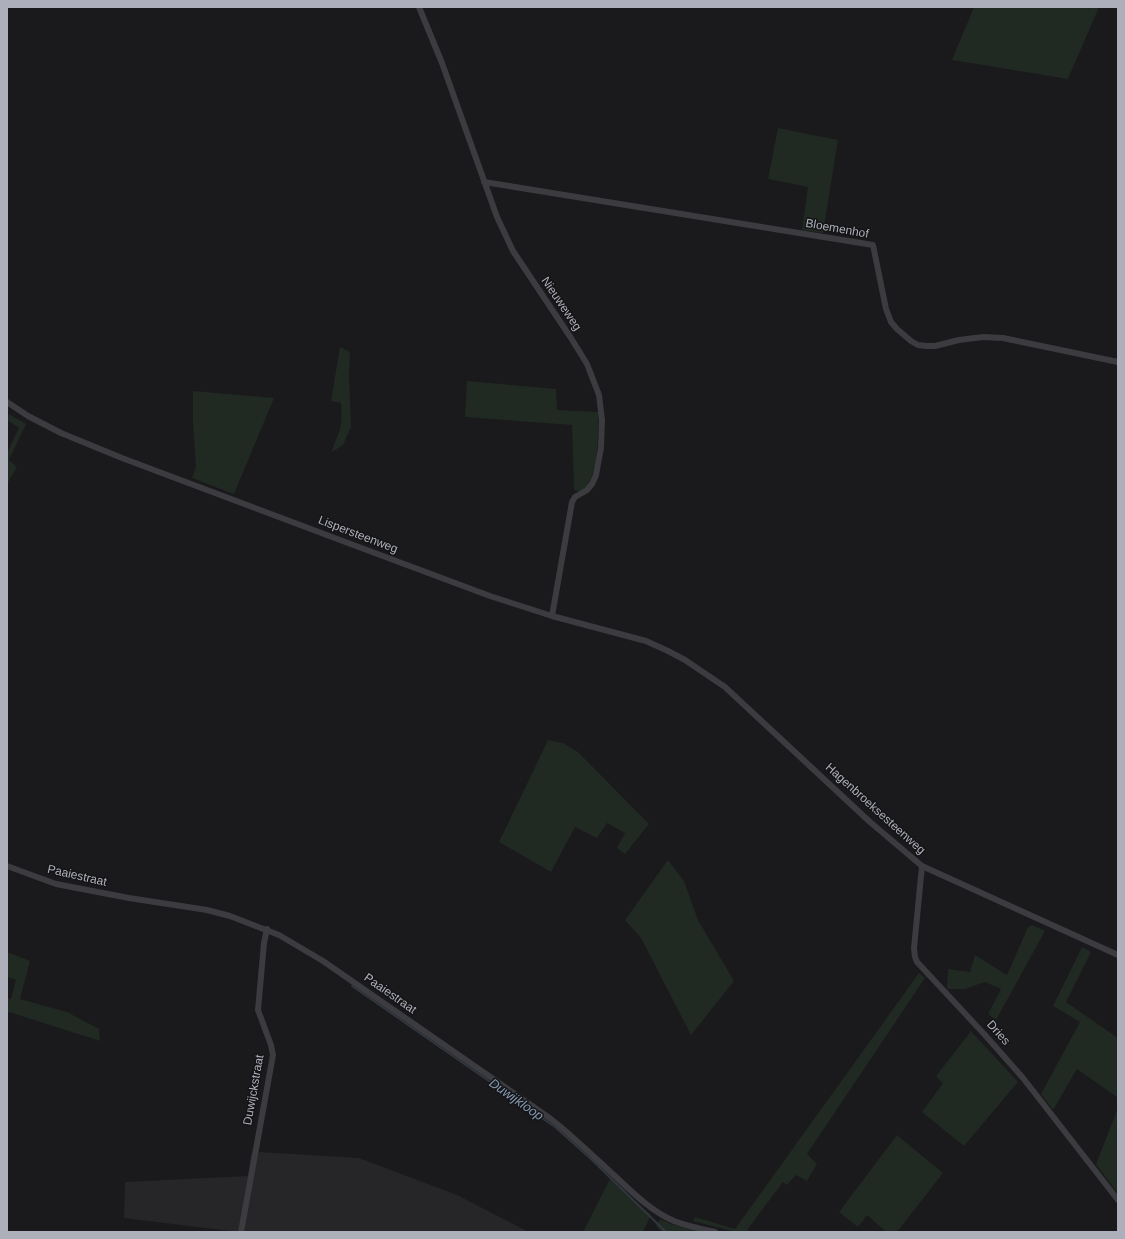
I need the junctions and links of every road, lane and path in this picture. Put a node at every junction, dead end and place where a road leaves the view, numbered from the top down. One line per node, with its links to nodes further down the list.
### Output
1 (419, 7): 2 (street, Nieuweweg)
2 (484, 182): 3 (street, Bloemenhof); 5 (street, Nieuweweg)
3 (1118, 362)
4 (7, 402): 5 (street, Lispersteenweg)
5 (552, 616): 6 (street, Lispersteenweg)
6 (706, 674): 8 (street, Hagenbroeksesteenweg)
7 (7, 866): 9 (street, Paaiestraat)
8 (922, 866): 10 (street, Hagenbroeksesteenweg); 11 (street, Dries)
9 (267, 930): 12 (street, Duwijckstraat); 13 (street, Paaiestraat)
10 (1118, 955)
11 (1118, 1200)
12 (241, 1232)
13 (715, 1232)

